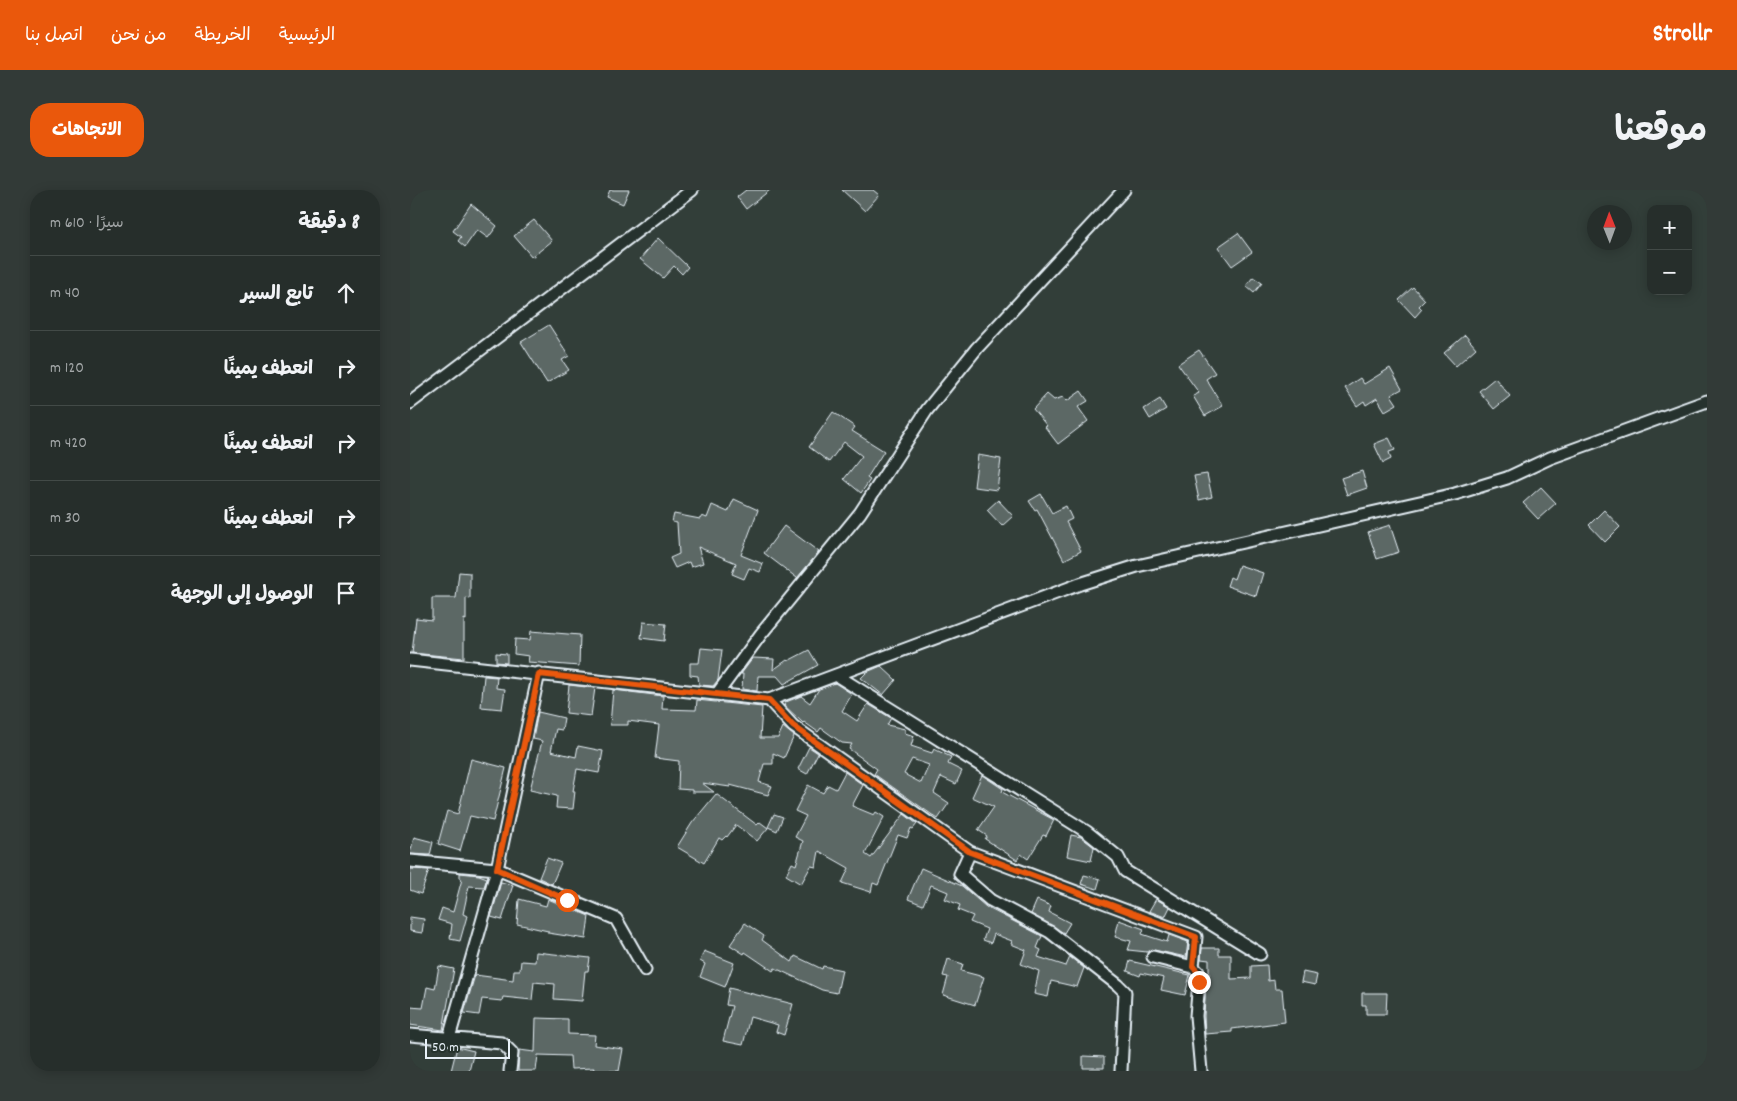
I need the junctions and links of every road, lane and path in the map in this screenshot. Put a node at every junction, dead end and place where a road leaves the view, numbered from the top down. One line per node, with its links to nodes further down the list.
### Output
1 (692, 190): 4 (street)
2 (1124, 190): 8 (street)
3 (1707, 401): 7 (street)
4 (410, 404)
5 (410, 660): 6 (street)
6 (539, 674): 8 (street); 12 (street)
7 (836, 675): 9 (street); 13 (street)
8 (717, 694): 9 (street)
9 (769, 700): 10 (street)
10 (970, 852): 15 (street); 20 (street)
11 (410, 860): 12 (street)
12 (497, 869): 16 (street); 18 (street)
13 (1260, 954)
14 (1153, 957): 15 (street)
15 (1193, 967): 21 (street)
16 (645, 970)
17 (410, 1035): 18 (street)
18 (449, 1038): 19 (street)
19 (510, 1071)
20 (1121, 1071)
21 (1201, 1071)

